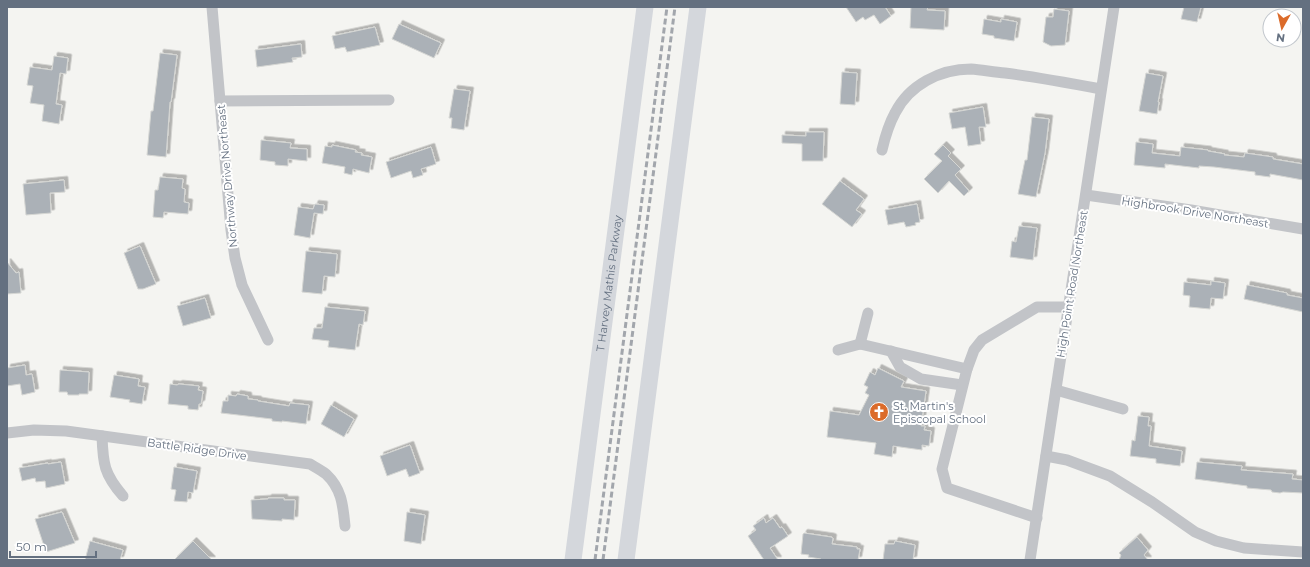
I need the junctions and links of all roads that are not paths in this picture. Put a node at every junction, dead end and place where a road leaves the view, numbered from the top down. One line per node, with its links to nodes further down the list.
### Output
1 (212, 7): 7 (street, Northway Drive Northeast)
2 (645, 7): 28 (highway, T Harvey Mathis Parkway)
3 (698, 7): 29 (highway)
4 (1114, 7): 5 (street, High Point Road Northeast)
5 (1102, 89): 8 (street); 9 (street, High Point Road Northeast)
6 (388, 100): 7 (street)
7 (220, 102): 13 (street, Northway Drive Northeast)
8 (882, 150)
9 (1086, 195): 10 (street, Highbrook Drive Northeast); 11 (street, High Point Road Northeast)
10 (1303, 229)
11 (1068, 307): 17 (street); 19 (street, High Point Road Northeast)
12 (868, 313): 14 (street)
13 (268, 340)
14 (860, 344): 15 (street); 16 (street)
15 (838, 350)
16 (891, 351): 17 (street); 18 (street)
17 (967, 368): 18 (street)
18 (962, 385): 25 (street)
19 (1056, 390): 20 (street); 23 (street, High Point Road Northeast)
20 (1123, 409)
21 (7, 433): 22 (street, Battle Ridge Drive)
22 (102, 436): 24 (street); 26 (street, Battle Ridge Drive)
23 (1046, 456): 25 (street, High Point Road Northeast); 27 (street)
24 (123, 496)
25 (1036, 518): 30 (street, High Point Road Northeast)
26 (345, 526)
27 (1303, 552)
28 (573, 560)
29 (626, 560)
30 (1030, 560)

